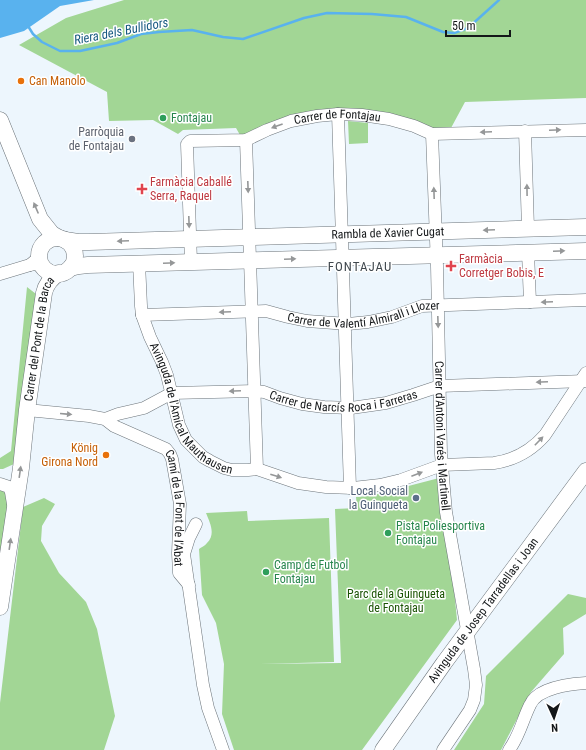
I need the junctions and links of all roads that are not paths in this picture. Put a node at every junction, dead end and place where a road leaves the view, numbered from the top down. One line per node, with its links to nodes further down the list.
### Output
1 (338, 114): 4 (street, Carrer de Fontajau); 7 (street, Carrer de Fontajau, one-way to 7); 11 (street)
2 (0, 120): 6 (main road)
3 (586, 130): 5 (street, Carrer de Fontajau, one-way to 3)
4 (432, 134): 5 (street, Carrer de Fontajau, one-way to 4); 10 (street, Carrer d'Antoni Varés i Martinell, one-way to 4)
5 (525, 135): 9 (street, one-way to 5)
6 (3, 138): 13 (main road, one-way to 6)
7 (246, 140): 12 (street, one-way to 12); 14 (street, Carrer de Fontajau, one-way to 14)
8 (586, 227): 9 (main road, Rambla de Xavier Cugat)
9 (528, 229): 10 (main road, Rambla de Xavier Cugat, one-way to 10)
10 (435, 232): 11 (main road, Rambla de Xavier Cugat); 17 (street, Carrer d'Antoni Varés i Martinell)
11 (343, 235): 12 (main road, Rambla de Xavier Cugat); 18 (street)
12 (250, 238): 14 (main road, Rambla de Xavier Cugat); 19 (street)
13 (62, 239): 14 (main road, Rambla de Xavier Cugat, one-way to 13); 20 (main road); 23 (main road)
14 (190, 239): 21 (street)
15 (586, 251): 16 (main road, Rambla de Xavier Cugat, one-way to 15)
16 (528, 252): 17 (main road, Rambla de Xavier Cugat); 26 (street)
17 (436, 255): 18 (main road, Rambla de Xavier Cugat); 27 (street, Carrer d'Antoni Varés i Martinell)
18 (343, 258): 19 (main road, Rambla de Xavier Cugat, one-way to 18); 30 (street)
19 (251, 260): 21 (main road, Rambla de Xavier Cugat); 28 (street)
20 (37, 262): 23 (main road); 24 (street)
21 (191, 262): 22 (main road, Rambla de Xavier Cugat, one-way to 21)
22 (139, 263): 23 (main road, Rambla de Xavier Cugat); 29 (street, Avinguda de l'Amical Mauthausen)
23 (65, 271): 36 (main road, Carrer del Pont de la Barca)
24 (0, 274)
25 (586, 300): 26 (street, Carrer de Valentí Almirall i Llozer, one-way to 26)
26 (530, 302): 27 (street, Carrer de Valentí Almirall i Llozer)
27 (437, 306): 30 (street, Carrer de Valentí Almirall i Llozer); 32 (street, Carrer d'Antoni Varés i Martinell, one-way to 32)
28 (252, 312): 29 (street, Carrer de Valentí Almirall i Llozer, one-way to 29); 30 (street, Carrer de Valentí Almirall i Llozer); 33 (street)
29 (142, 314): 34 (street, Avinguda de l'Amical Mauthausen)
30 (345, 324): 35 (street)
31 (584, 378): 32 (street, Carrer de Narcís Roca i Farreras, one-way to 32); 38 (street, Avinguda de l'Amical Mauthausen, one-way to 31)
32 (440, 386): 35 (street, Carrer de Narcís Roca i Farreras); 38 (street, Carrer d'Antoni Varés i Martinell)
33 (255, 391): 34 (street, Carrer de Narcís Roca i Farreras, one-way to 34); 35 (street, Carrer de Narcís Roca i Farreras); 39 (street)
34 (172, 394): 37 (street, Camí de la Font de l'Abat); 39 (street, Avinguda de l'Amical Mauthausen)
35 (347, 408): 42 (street)
36 (27, 410): 37 (street, Camí de la Font de l'Abat, one-way to 37); 43 (main road, one-way to 36)
37 (105, 419): 45 (street, Camí de la Font de l'Abat)
38 (447, 464): 42 (street, Avinguda de l'Amical Mauthausen, one-way to 38); 47 (street, Carrer d'Antoni Varés i Martinell)
39 (257, 469): 42 (street, Avinguda de l'Amical Mauthausen, one-way to 42)
40 (586, 471): 47 (main road, Avinguda de Josep Tarradellas i Joan)
41 (0, 484): 43 (street)
42 (350, 488)
43 (14, 511): 46 (main road, one-way to 43)
44 (196, 524): 45 (street)
45 (189, 585): 49 (street)
46 (0, 607)
47 (468, 632): 50 (main road, Avinguda de Josep Tarradellas i Joan); 51 (street, Carrer d'Antoni Varés i Martinell)
48 (586, 683): 52 (street)
49 (224, 750)
50 (383, 750)
51 (443, 750)
52 (509, 750)

